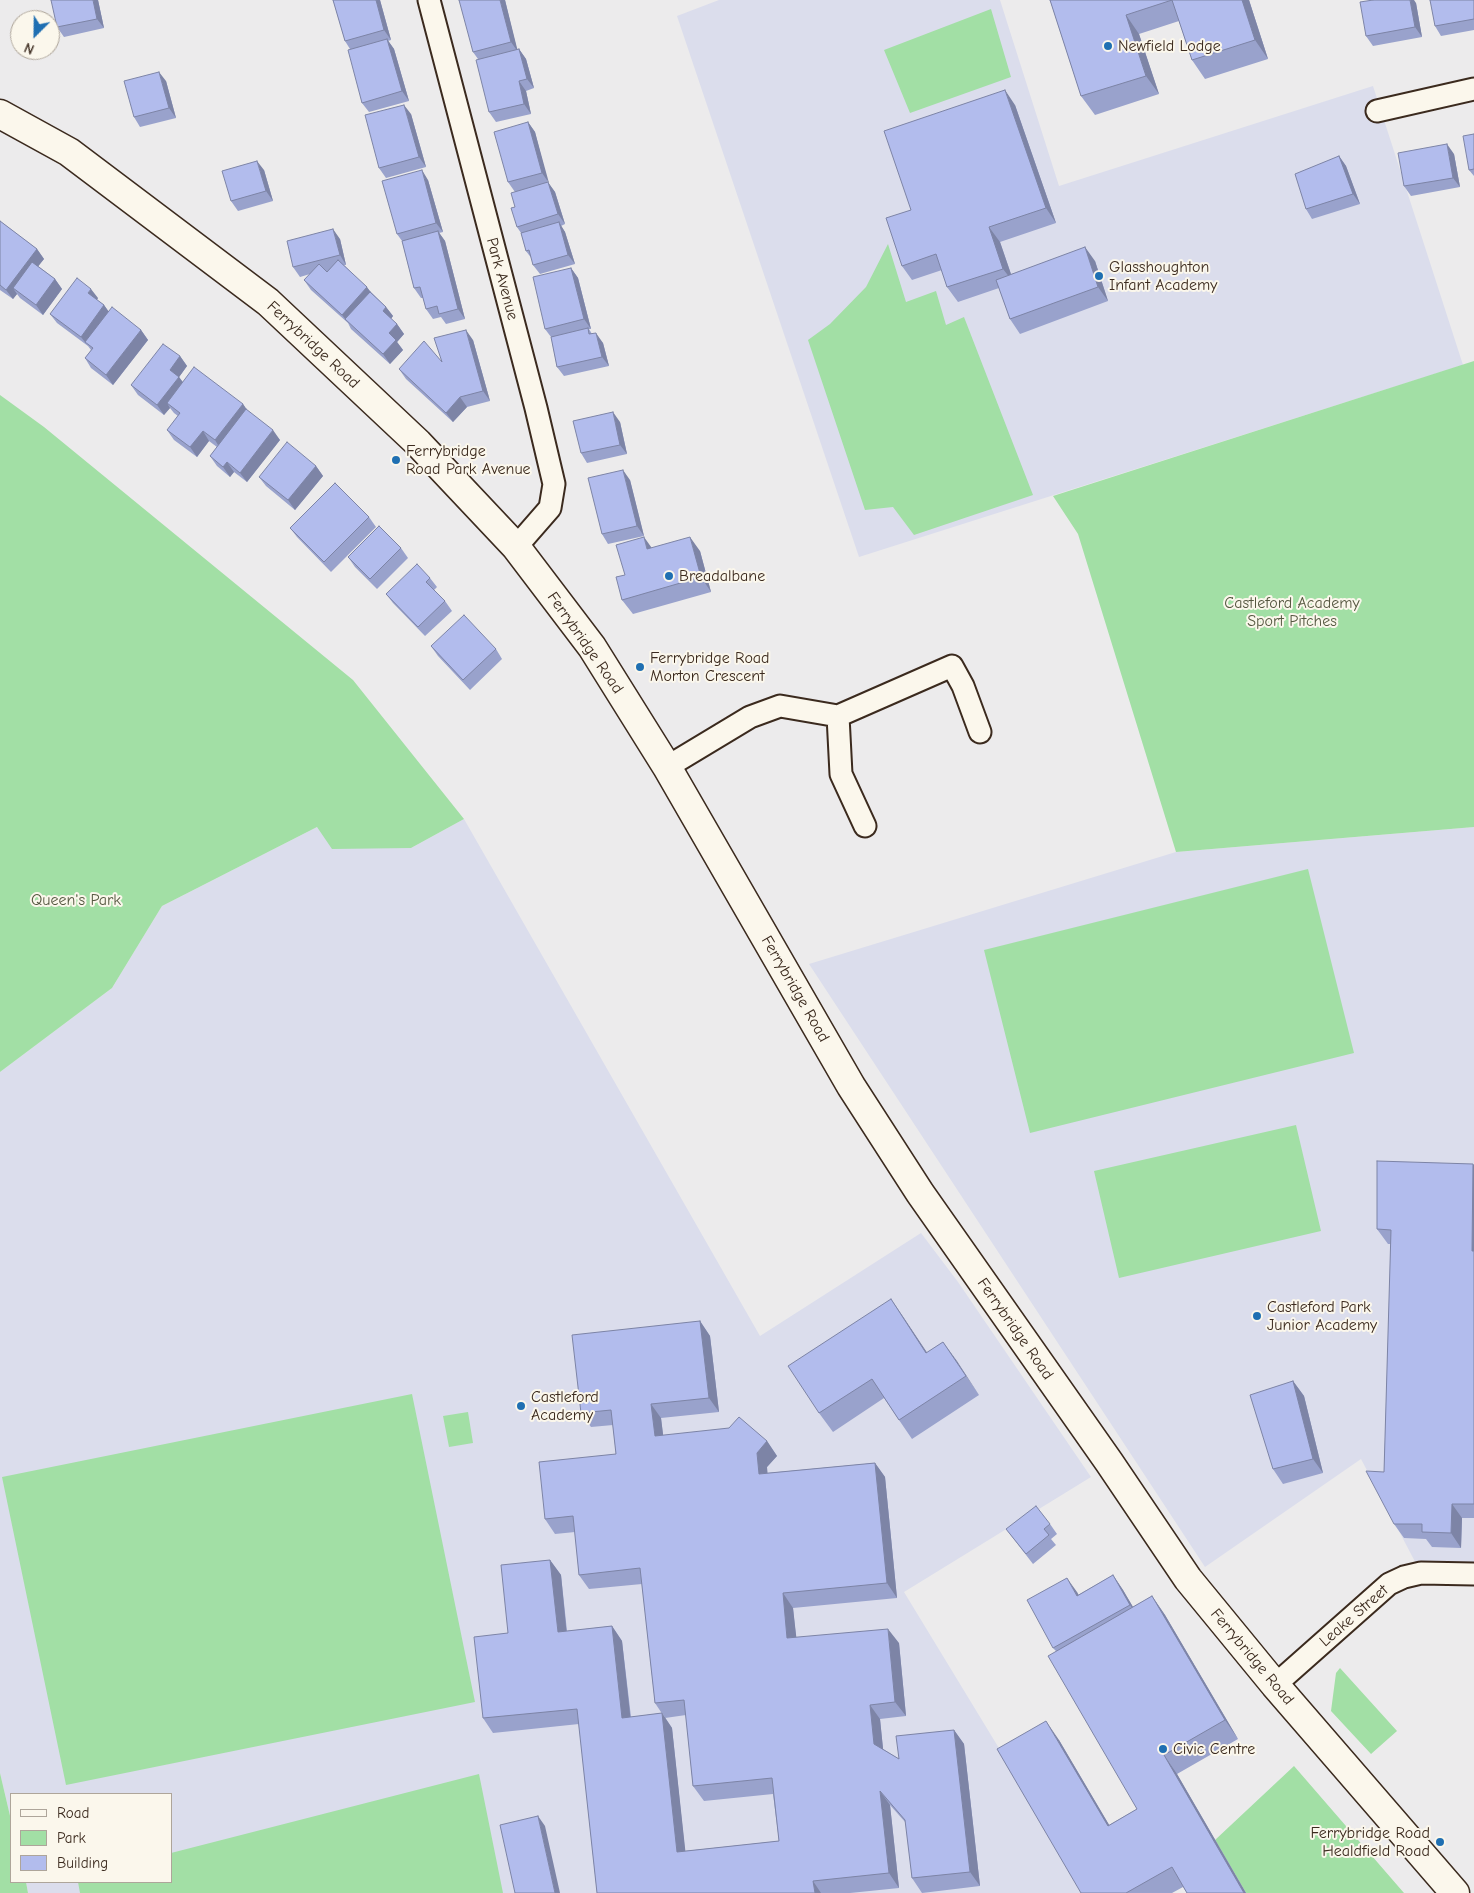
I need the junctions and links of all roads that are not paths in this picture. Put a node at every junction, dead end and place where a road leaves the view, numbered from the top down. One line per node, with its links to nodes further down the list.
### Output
1 (429, 0): 5 (street, Park Avenue)
2 (1474, 89): 3 (street)
3 (1377, 111)
4 (0, 114): 5 (street, Ferrybridge Road)
5 (516, 547): 8 (street, Ferrybridge Road)
6 (838, 716): 7 (street); 8 (street); 9 (street)
7 (980, 732)
8 (666, 767): 11 (street, Ferrybridge Road)
9 (865, 826)
10 (1474, 1574): 11 (street, Leake Street)
11 (1275, 1685): 12 (street, Ferrybridge Road)
12 (1455, 1893)

